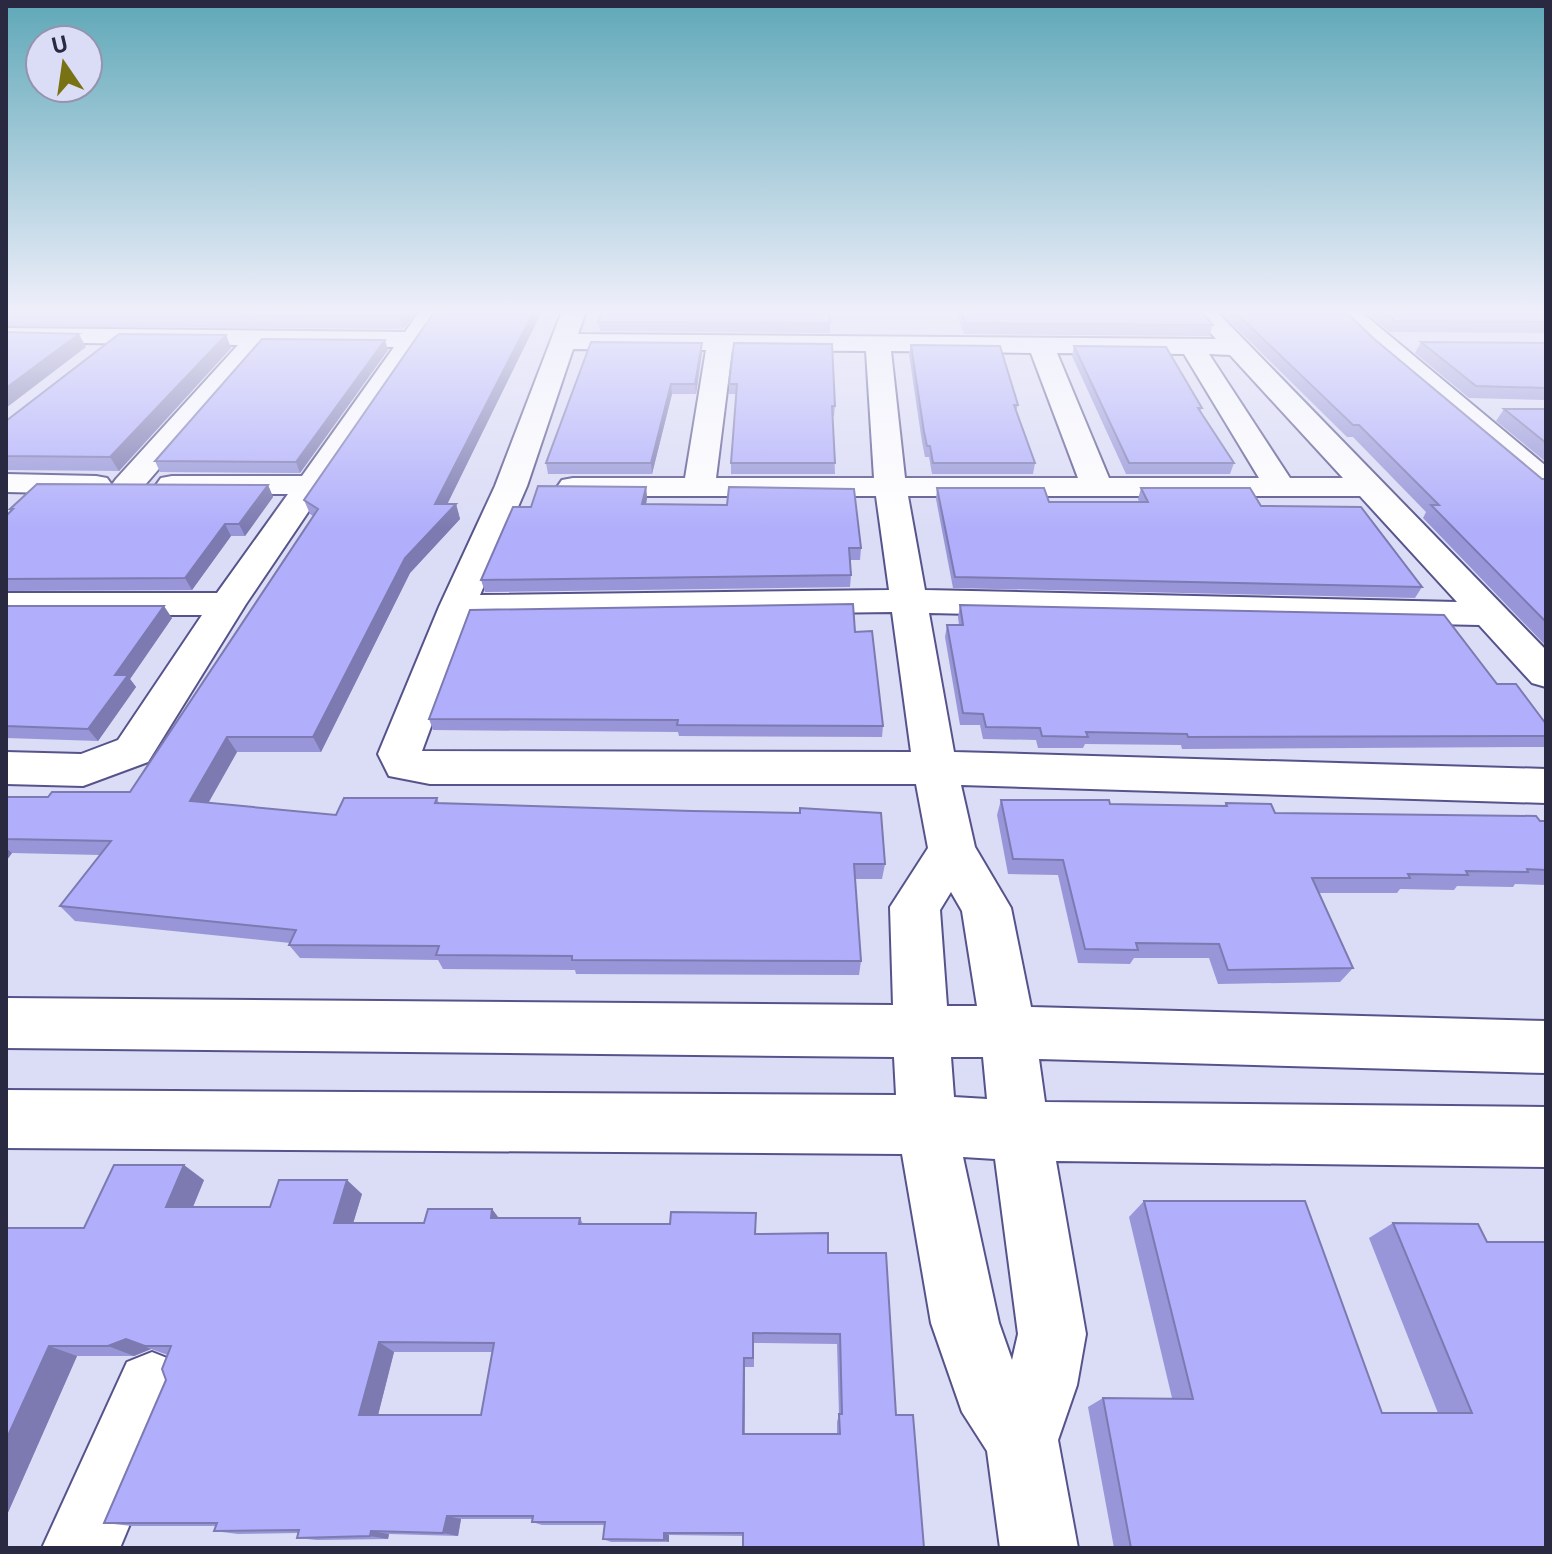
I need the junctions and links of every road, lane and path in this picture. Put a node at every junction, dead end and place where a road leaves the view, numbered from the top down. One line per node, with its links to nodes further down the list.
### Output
1 (218, 384): 14 (street)
2 (381, 384): 13 (street)
3 (548, 384): 15 (street)
4 (714, 384): 17 (street)
5 (882, 384): 20 (street)
6 (1056, 384): 16 (street)
7 (1215, 384): 18 (street)
8 (1273, 384): 19 (street)
9 (1429, 384): 10 (street)
10 (1495, 420): 11 (street); 12 (street)
11 (1531, 430)
12 (1546, 482)
13 (312, 485): 14 (street); 24 (street)
14 (127, 486): 21 (street)
15 (511, 486): 17 (street); 25 (street)
16 (1097, 486): 18 (street); 20 (street)
17 (699, 487): 20 (street)
18 (1280, 487): 19 (street)
19 (1368, 487): 26 (street)
20 (891, 489): 22 (street)
21 (13, 490)
22 (907, 601): 25 (street); 26 (street); 29 (street)
23 (6, 604): 24 (street)
24 (228, 604): 28 (street)
25 (457, 607): 29 (street)
26 (1489, 614): 27 (street)
27 (1546, 674)
28 (6, 768)
29 (935, 768): 30 (street); 31 (street)
30 (1546, 786)
31 (952, 851): 34 (street); 35 (street)
32 (6, 1023): 34 (street)
33 (1546, 1047): 35 (street)
34 (923, 1084): 35 (street); 35 (street); 36 (street); 39 (street)
35 (1016, 1089): 37 (street); 39 (street)
36 (6, 1119)
37 (1546, 1137)
38 (152, 1387): 40 (street)
39 (1022, 1440): 41 (street)
40 (81, 1548)
41 (1039, 1548)

